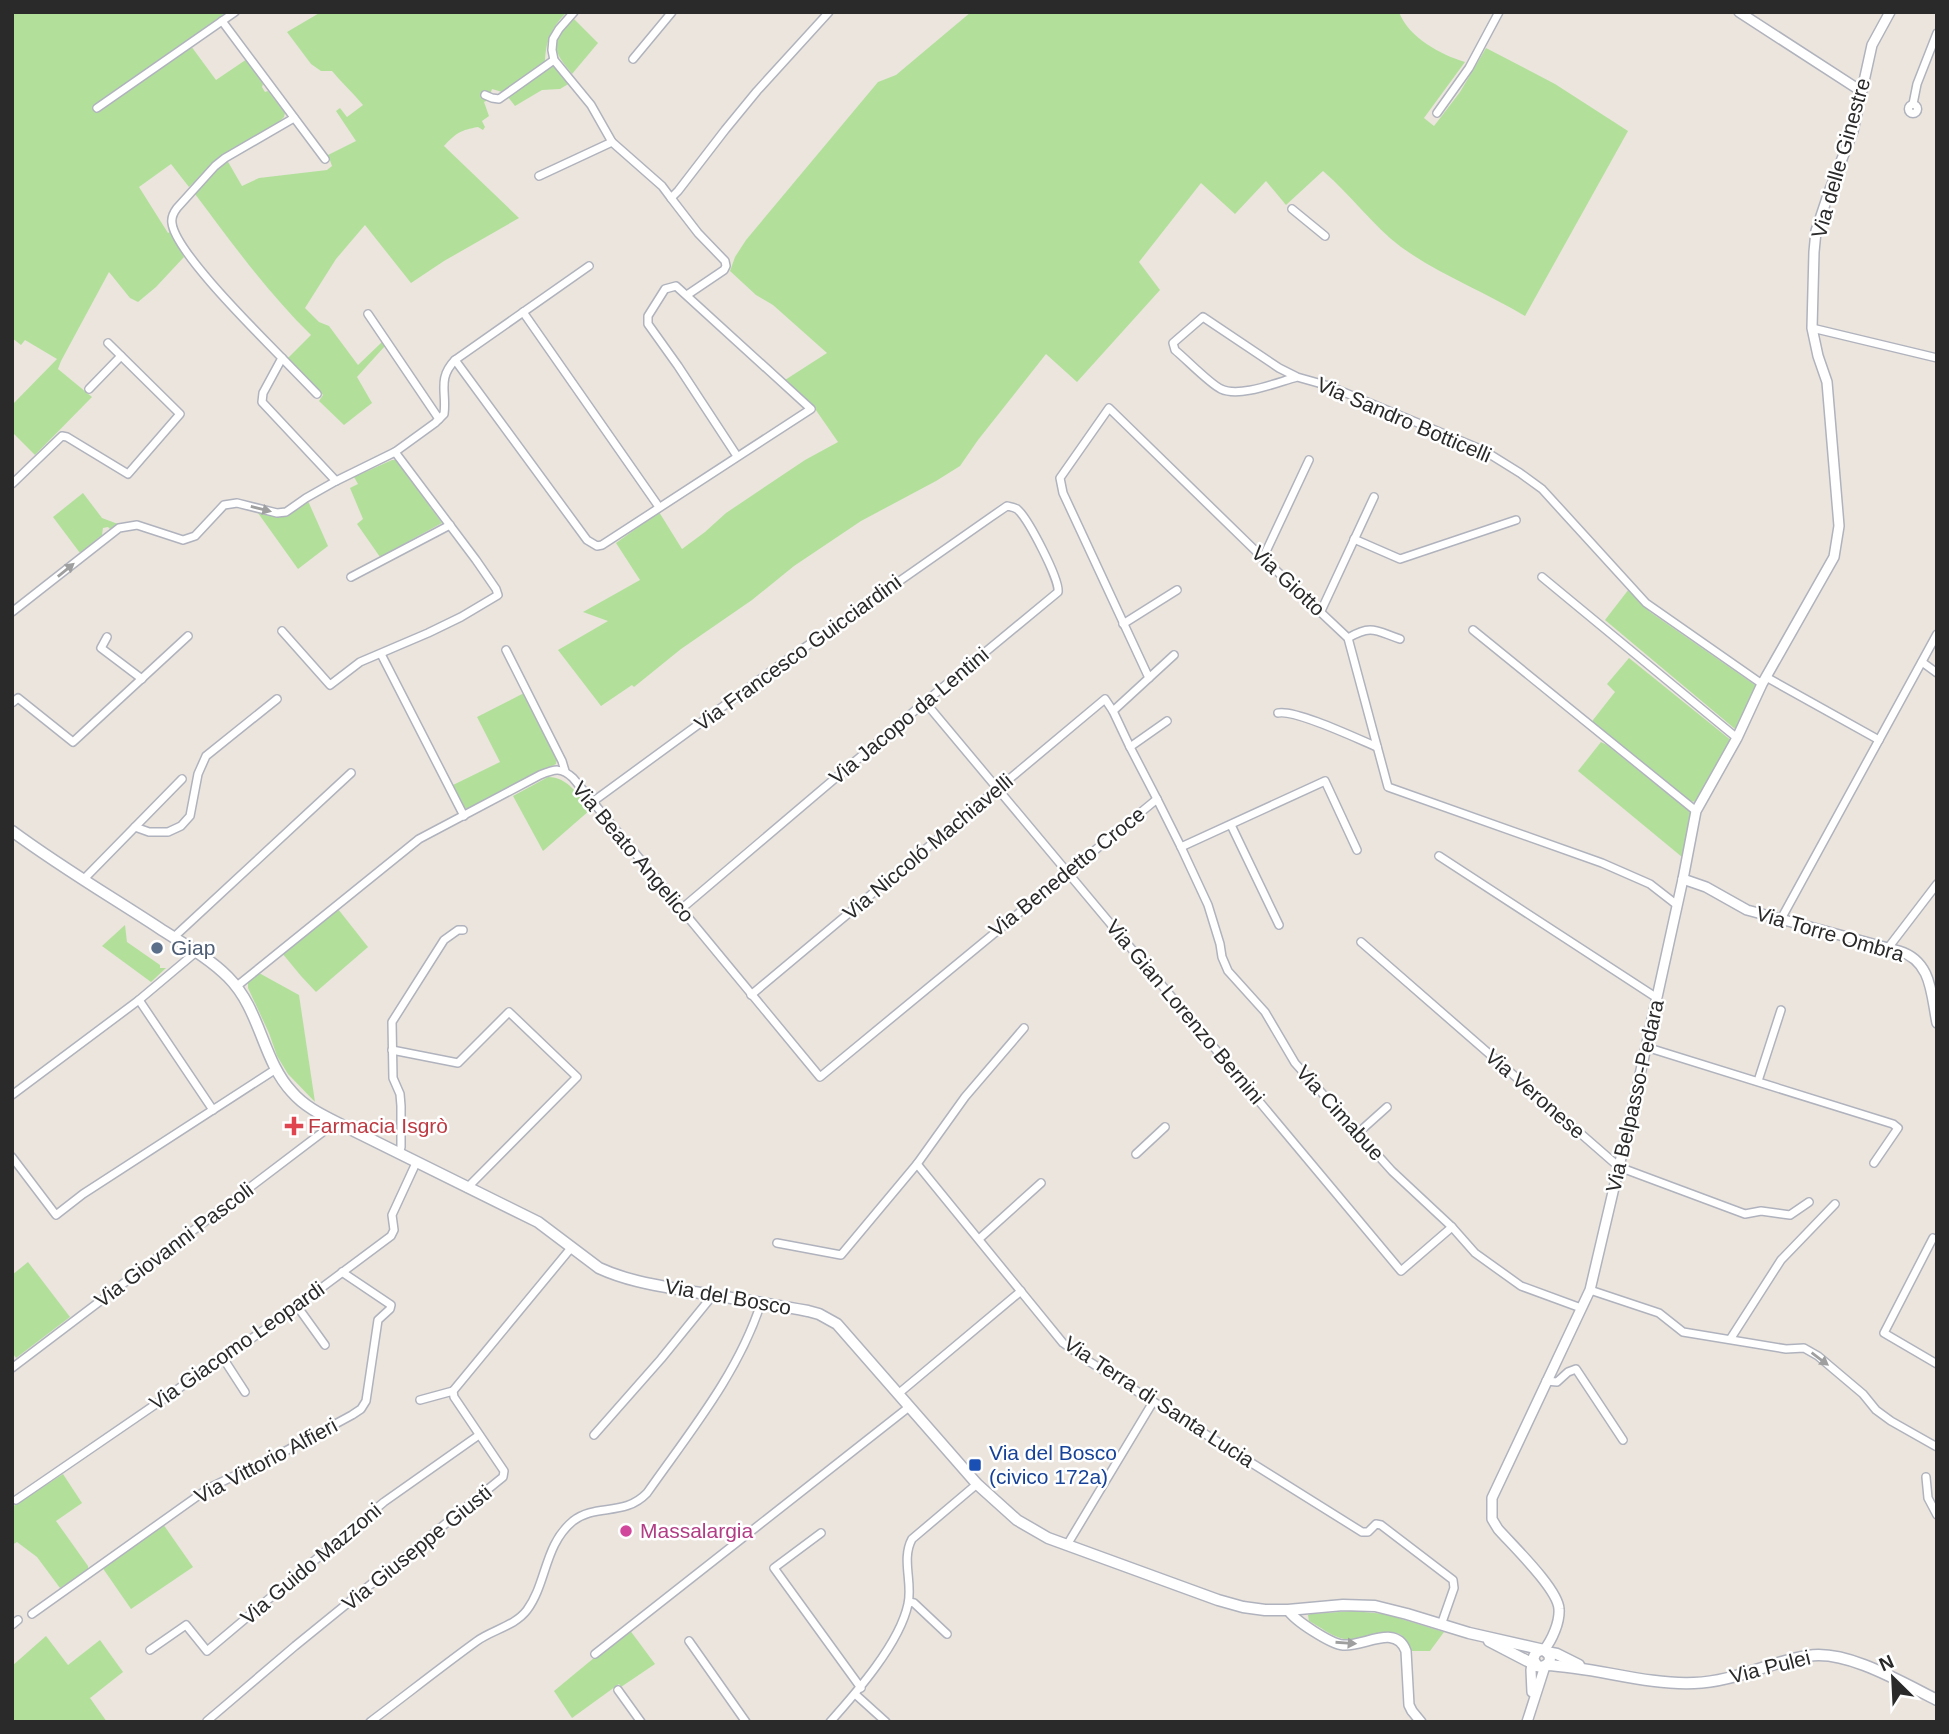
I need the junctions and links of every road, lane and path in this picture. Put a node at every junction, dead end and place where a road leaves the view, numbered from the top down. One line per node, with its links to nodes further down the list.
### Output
1 (234, 12): 8 (street)
2 (574, 12): 11 (street)
3 (672, 12): 10 (street)
4 (829, 12): 21 (street)
5 (1499, 12): 16 (street)
6 (1739, 12): 12 (street)
7 (1890, 12): 12 (street, Via delle Ginestre)
8 (222, 21): 15 (street); 17 (street)
9 (1937, 33): 14 (street)
10 (633, 59)
11 (554, 60): 13 (street); 18 (street)
12 (1861, 91): 28 (street, Via delle Ginestre)
13 (485, 94)
14 (1913, 104)
15 (97, 108)
16 (1437, 113)
17 (294, 118): 19 (street); 31 (street)
18 (612, 142): 20 (street); 21 (street)
19 (325, 159)
20 (539, 176)
21 (671, 198): 25 (street)
22 (1292, 209): 23 (street)
23 (1325, 236)
24 (589, 266): 26 (street)
25 (687, 295): 39 (street); 39 (street)
26 (523, 312): 33 (street); 45 (street)
27 (368, 314): 37 (street)
28 (1812, 328): 32 (street); 49 (street, Via delle Ginestre)
29 (108, 344): 30 (street)
30 (121, 356): 35 (street); 42 (street)
31 (282, 358): 36 (street); 41 (street)
32 (1937, 358)
33 (455, 360): 37 (street); 45 (street)
34 (1297, 377): 34 (street, Via Sandro Botticelli); 71 (street, Via Sandro Botticelli)
35 (89, 389)
36 (317, 394)
37 (439, 419): 38 (street)
38 (396, 452): 41 (street); 47 (street)
39 (737, 456): 45 (street)
40 (1309, 460): 50 (street)
41 (336, 481): 55 (street, one-way to 41)
42 (12, 484)
43 (1374, 497): 48 (street)
44 (1007, 506): 73 (street, Via Jacopo da Lentini); 87 (street, Via Francesco Guicciardini)
45 (659, 507)
46 (1516, 520): 48 (street)
47 (450, 525): 51 (street); 65 (street)
48 (1354, 539): 54 (street)
49 (1833, 557): 71 (street, Via Belpasso-Pedara)
50 (1263, 558): 54 (street, Via Giotto); 56 (street, Via Giotto)
51 (351, 577)
52 (1542, 577): 78 (street)
53 (1177, 590): 56 (street)
54 (1321, 611): 62 (street, Via Giotto)
55 (12, 612)
56 (1123, 624): 69 (street, Via Giotto)
57 (1473, 630): 88 (street)
58 (282, 631): 65 (street)
59 (1937, 635): 67 (street)
60 (188, 636): 70 (street)
61 (107, 637): 70 (street)
62 (1349, 638): 63 (street); 81 (street)
63 (1400, 639)
64 (506, 650): 82 (street)
65 (381, 654): 89 (street)
66 (1174, 655): 69 (street)
67 (1922, 662): 68 (street); 79 (street)
68 (1937, 673)
69 (1149, 678): 75 (street)
70 (142, 679): 74 (street)
71 (1764, 680): 78 (street, Via Belpasso-Pedara); 79 (street, Via Sandro Botticelli)
72 (277, 699): 91 (street)
73 (925, 702): 85 (street, Via Gian Lorenzo Bernini); 102 (street, Via Jacopo da Lentini)
74 (12, 703)
75 (1113, 711): 80 (street); 85 (street, Via Niccoló Machiavelli)
76 (1278, 713): 81 (street)
77 (1167, 721): 80 (street)
78 (1737, 738): 88 (street, Via Belpasso-Pedara)
79 (1878, 740): 103 (street)
80 (1130, 747): 86 (street)
81 (1377, 747): 101 (street)
82 (565, 771): 87 (street, Via Beato Angelico); 89 (street, Via Beato Angelico)
83 (351, 773): 106 (street)
84 (182, 779): 91 (street)
85 (996, 789): 96 (street, Via Gian Lorenzo Bernini); 111 (street, Via Niccoló Machiavelli)
86 (1157, 799): 93 (street, Via Benedetto Croce); 96 (street, Via Benedetto Croce)
87 (592, 803): 102 (street, Via Beato Angelico)
88 (1696, 811): 97 (street, Via Belpasso-Pedara)
89 (464, 816): 110 (street, Via Beato Angelico)
90 (1231, 825): 93 (street); 94 (street); 104 (street)
91 (135, 827): 98 (street)
92 (12, 831): 98 (main road, Via del Bosco)
93 (1181, 847): 127 (street, Via Cimabue)
94 (1357, 850)
95 (1439, 856): 112 (street)
96 (1067, 871): 120 (street, Via Benedetto Croce); 139 (street, Via Gian Lorenzo Bernini)
97 (1683, 879): 101 (street, Via Belpasso-Pedara); 103 (street, Via Torre Ombra)
98 (83, 880): 106 (main road, Via del Bosco)
99 (1937, 884): 100 (street)
100 (1933, 896): 108 (street)
101 (1677, 905): 112 (street, Via Belpasso-Pedara)
102 (680, 910): 111 (street, Via Beato Angelico)
103 (1781, 919): 108 (street, Via Torre Ombra)
104 (1279, 925)
105 (464, 930): 118 (street)
106 (174, 937): 109 (main road, Via del Bosco)
107 (1361, 942): 134 (street, Via Veronese)
108 (1888, 948): 115 (street, Via Torre Ombra)
109 (196, 952): 110 (main road, Via del Bosco); 113 (street)
110 (237, 986): 119 (main road, Via del Bosco)
111 (751, 995): 120 (street, Via Beato Angelico)
112 (1657, 998): 117 (street, Via Belpasso-Pedara)
113 (139, 1000): 122 (street); 124 (street)
114 (1782, 1010): 121 (street)
115 (1937, 1023)
116 (1024, 1028): 133 (street)
117 (1646, 1047): 121 (street); 134 (street, Via Belpasso-Pedara)
118 (392, 1050): 128 (street); 136 (street)
119 (276, 1069): 124 (street); 125 (main road, Via del Bosco)
120 (820, 1077)
121 (1758, 1081): 132 (street)
122 (12, 1095)
123 (1387, 1107): 127 (street)
124 (213, 1110): 130 (street)
125 (335, 1122): 128 (main road, Via del Bosco); 155 (street, Via Giovanni Pascoli)
126 (1165, 1127): 129 (street)
127 (1359, 1133): 139 (street, Via Cimabue)
128 (399, 1154): 131 (main road, Via del Bosco)
129 (1136, 1154)
130 (12, 1157)
131 (416, 1163): 136 (main road, Via del Bosco); 144 (street, Via Giacomo Leopardi)
132 (1874, 1163)
133 (917, 1164): 141 (street, Via Terra di Santa Lucia); 142 (street)
134 (1619, 1167): 137 (street, Via Veronese); 145 (street, Via Belpasso-Pedara)
135 (1041, 1183): 141 (street)
136 (467, 1188): 143 (main road, Via del Bosco)
137 (1809, 1202)
138 (1835, 1204): 151 (street)
139 (1452, 1227): 150 (street, Via Cimabue)
140 (1933, 1238): 154 (street)
141 (979, 1239): 146 (street, Via Terra di Santa Lucia)
142 (777, 1243)
143 (571, 1248): 147 (main road, Via del Bosco); 157 (street)
144 (342, 1272): 149 (street, Via Giacomo Leopardi); 175 (street, Via Vittorio Alfieri)
145 (1590, 1290): 150 (street, Via Belpasso-Pedara); 151 (street)
146 (1021, 1291): 159 (street); 161 (street, Via Terra di Santa Lucia)
147 (713, 1295): 148 (main road, Via del Bosco); 164 (street)
148 (761, 1303): 159 (main road, Via del Bosco); 189 (street)
149 (297, 1306): 152 (street); 153 (street, Via Giacomo Leopardi)
150 (1580, 1308): 156 (street, Via Belpasso-Pedara)
151 (1731, 1338): 166 (street, one-way to 166)
152 (325, 1345)
153 (223, 1358): 158 (street); 169 (street, Via Giacomo Leopardi)
154 (1937, 1364)
155 (12, 1368)
156 (1546, 1381): 165 (street); 182 (street, Via Belpasso-Pedara)
157 (453, 1391): 160 (street); 163 (street, Via Giuseppe Giusti)
158 (245, 1392)
159 (898, 1394): 162 (main road, Via del Bosco)
160 (420, 1400)
161 (1153, 1402): 172 (street); 176 (street, Via Terra di Santa Lucia)
162 (909, 1407): 168 (main road, Via del Bosco); 181 (street)
163 (479, 1435): 180 (street, Via Guido Mazzoni); 188 (street, Via Giuseppe Giusti)
164 (594, 1435)
165 (1623, 1440)
166 (1937, 1447)
167 (1926, 1477): 170 (street)
168 (976, 1484): 172 (main road, Via del Bosco); 173 (street)
169 (16, 1500)
170 (1937, 1516)
171 (821, 1533): 185 (street)
172 (1067, 1545): 174 (main road, Via del Bosco)
173 (909, 1602): 178 (street); 185 (street)
174 (1288, 1610): 176 (main road); 194 (street, one-way to 194)
175 (32, 1614)
176 (1441, 1625): 177 (main road)
177 (1469, 1633): 182 (main road); 182 (main road)
178 (947, 1634)
179 (689, 1641): 191 (street)
180 (150, 1650)
181 (595, 1654)
182 (1542, 1658): 183 (main road); 183 (main road); 187 (street); 187 (street)
183 (1596, 1672): 186 (main road, Via Pulei)
184 (618, 1690): 190 (street)
185 (858, 1691): 192 (street); 193 (street)
186 (1937, 1700)
187 (1532, 1704): 195 (street)
188 (207, 1721)
189 (370, 1722)
190 (641, 1722)
191 (746, 1722)
192 (830, 1722)
193 (886, 1722)
194 (1421, 1722)
195 (1527, 1722)

